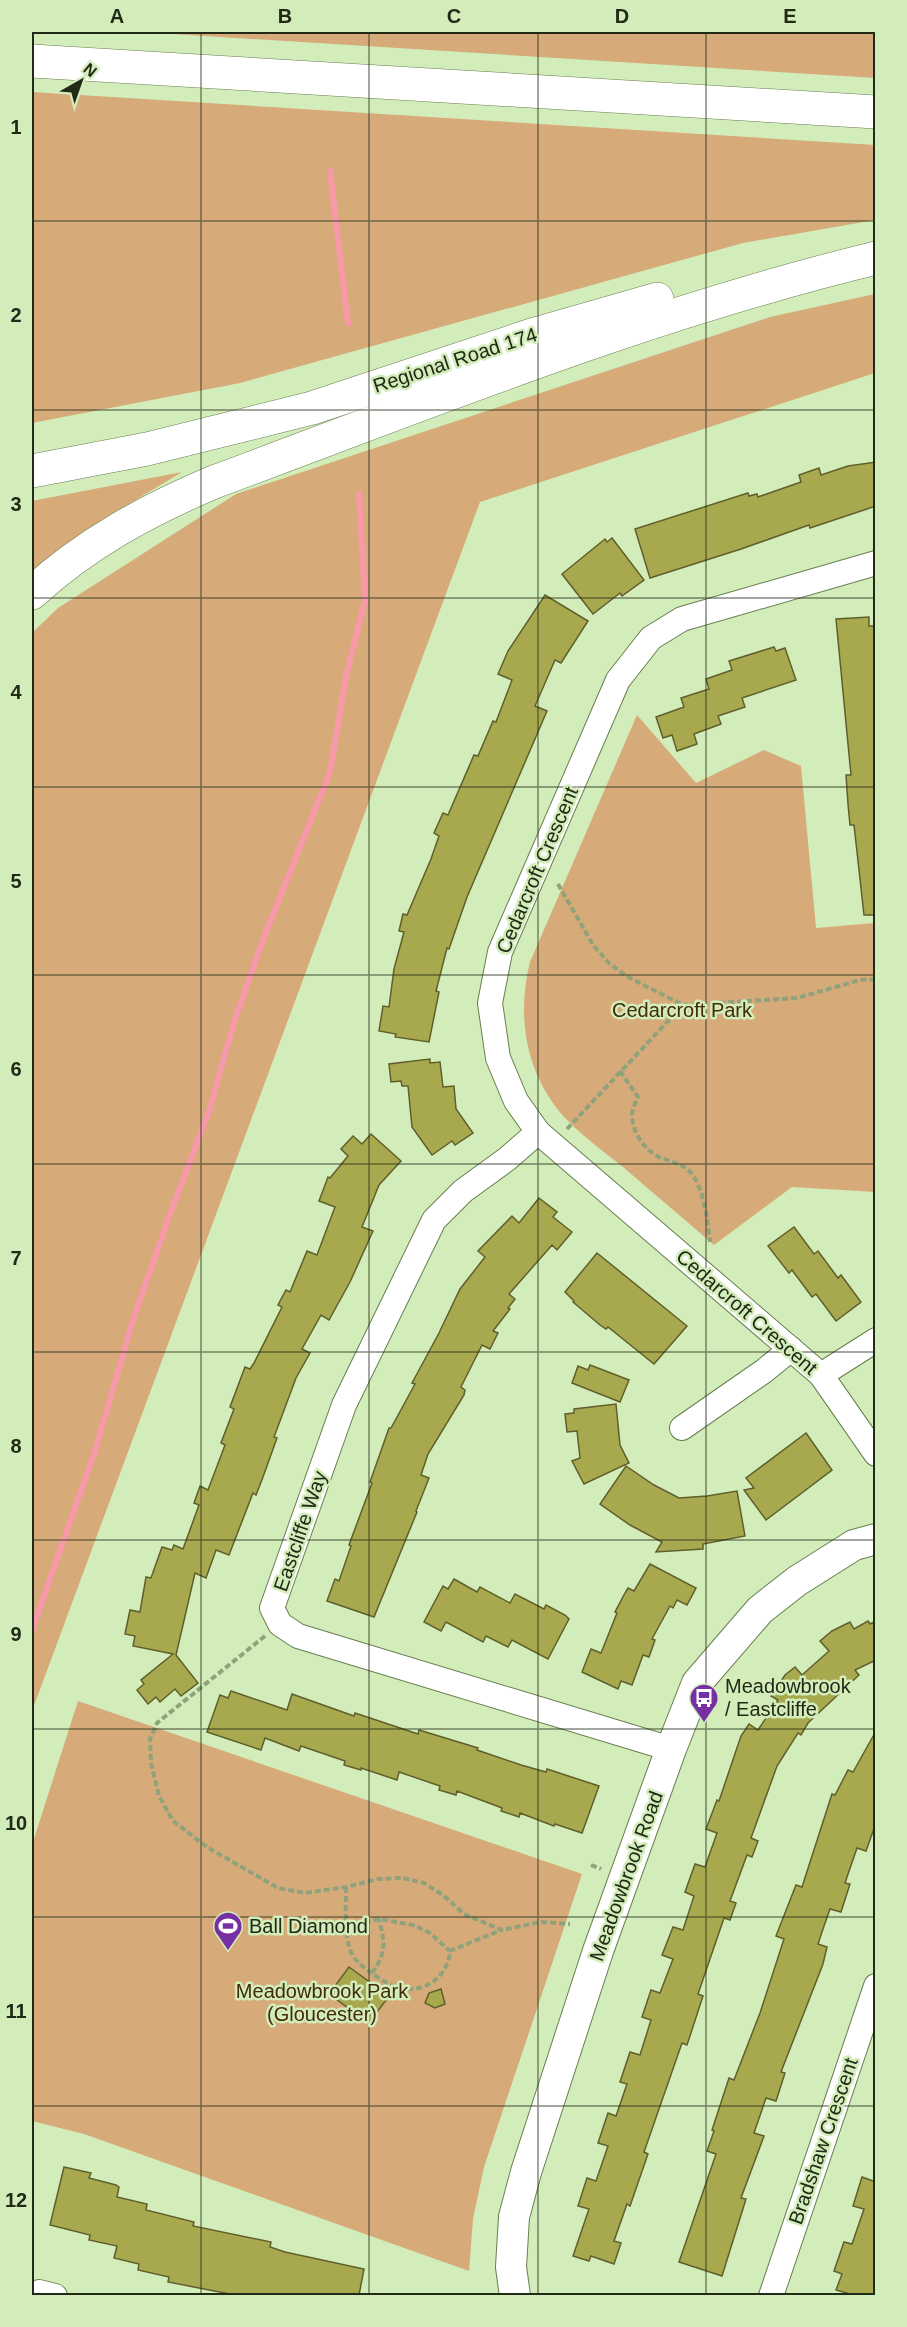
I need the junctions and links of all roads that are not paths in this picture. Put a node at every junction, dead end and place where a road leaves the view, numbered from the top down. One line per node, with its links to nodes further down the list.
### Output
1 (32, 61): 2 (highway)
2 (876, 112)
3 (876, 240): 5 (highway, Regional Road 174)
4 (876, 258): 7 (highway)
5 (32, 471)
6 (876, 563): 8 (street, Cedarcroft Crescent)
7 (32, 593)
8 (545, 1138): 10 (street, Cedarcroft Crescent); 15 (street, Eastcliffe Way)
9 (876, 1340): 11 (street)
10 (791, 1349): 11 (street, Cedarcroft Crescent); 12 (street)
11 (821, 1376): 13 (street, Cedarcroft Crescent)
12 (682, 1428)
13 (876, 1454)
14 (876, 1539): 15 (street, Meadowbrook Road)
15 (671, 1749): 17 (street, Meadowbrook Road)
16 (876, 1986): 18 (street, Bradshaw Crescent)
17 (515, 2295)
18 (771, 2295)

